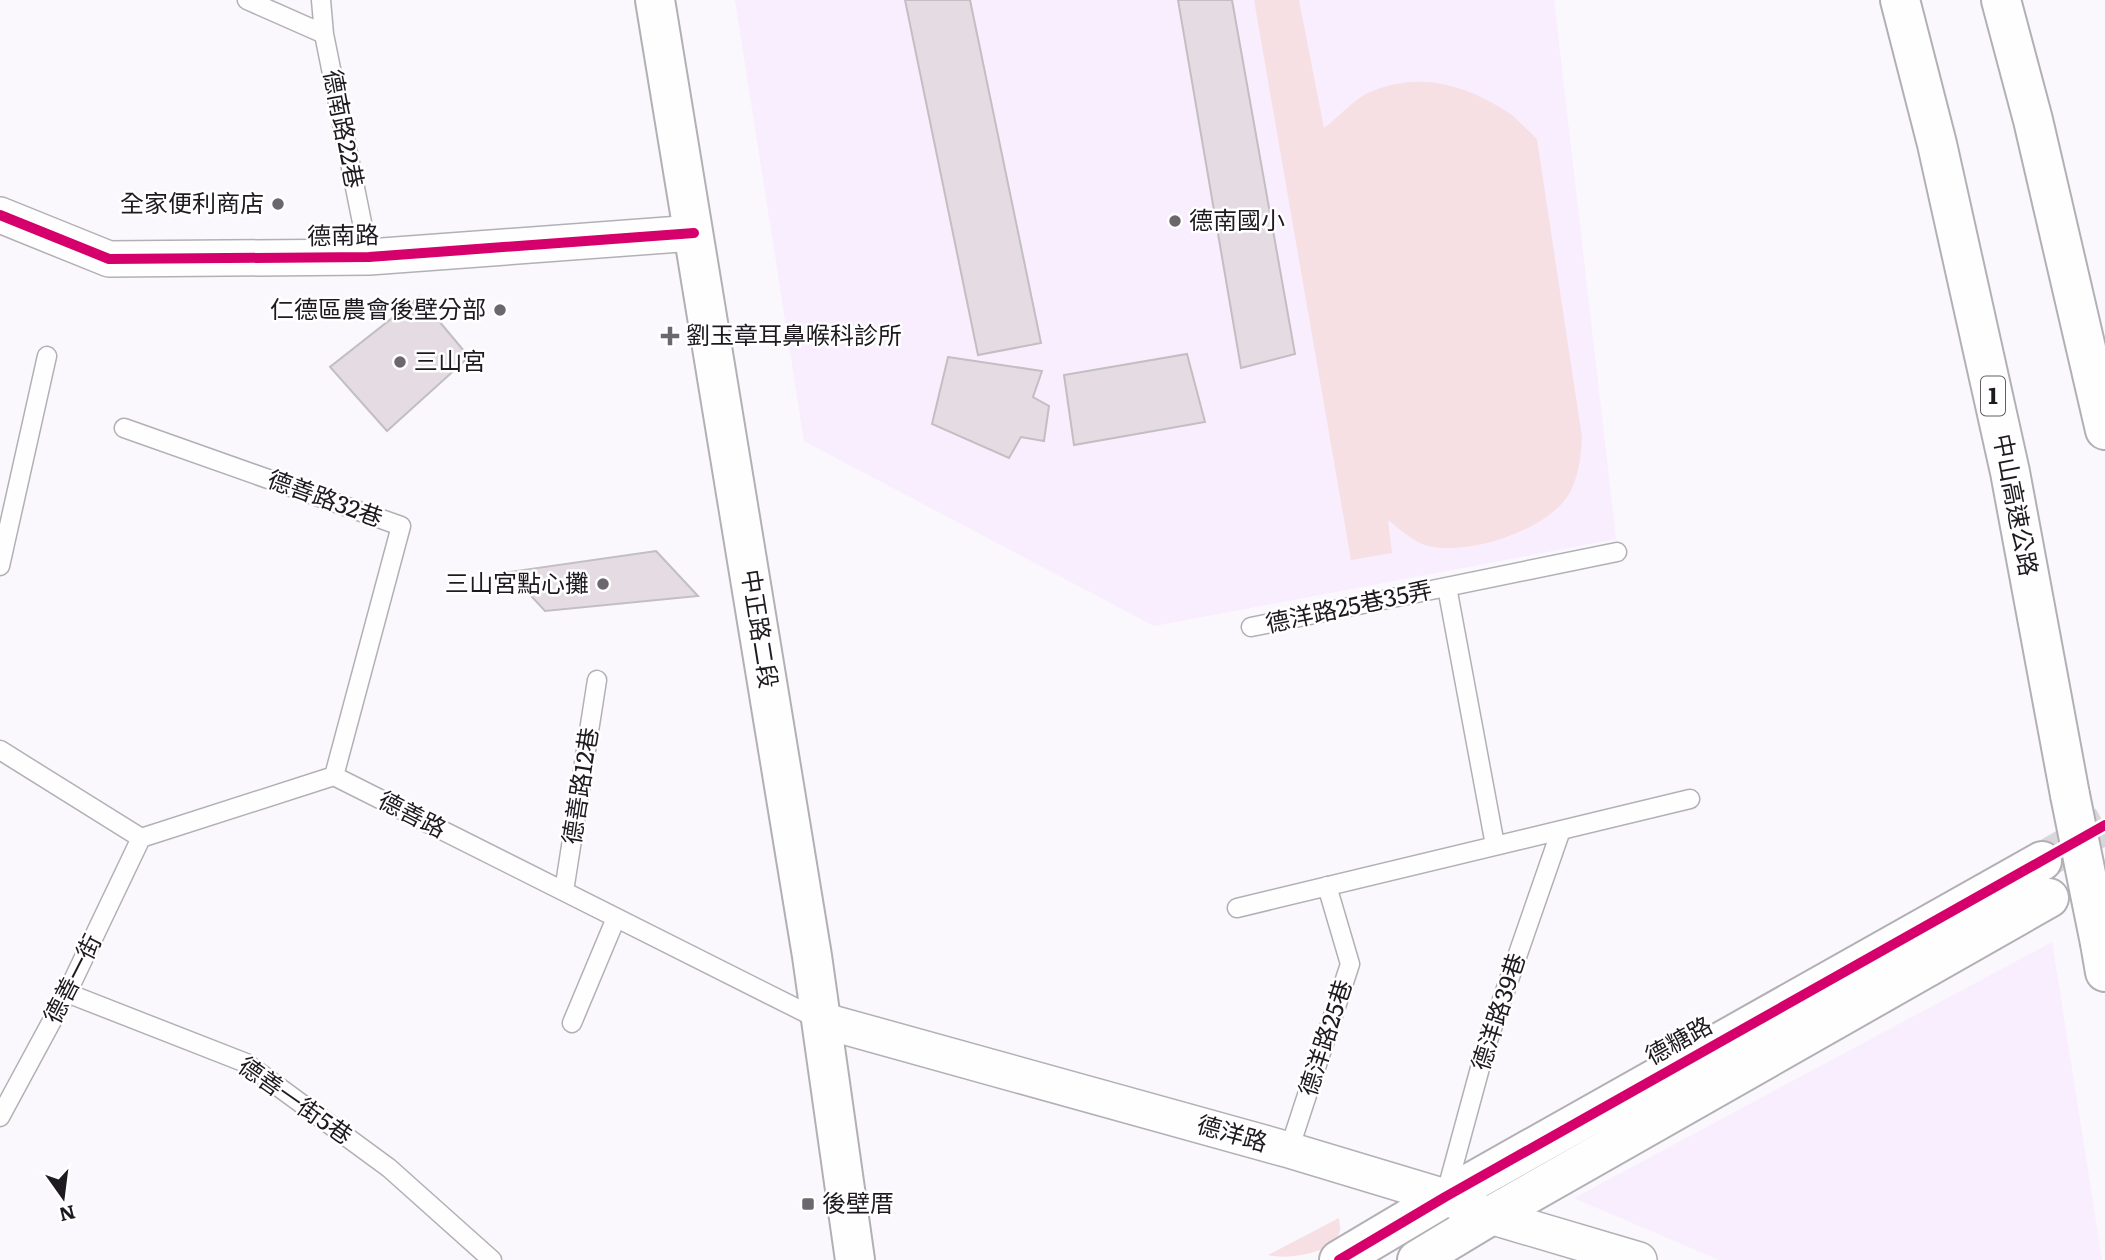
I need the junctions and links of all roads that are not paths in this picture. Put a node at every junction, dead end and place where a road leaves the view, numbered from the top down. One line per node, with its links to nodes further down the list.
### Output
1 (247, 0): 6 (lane)
2 (321, 0): 6 (lane, 德南路22巷)
3 (655, 0): 8 (main road, 中正路二段)
4 (1900, 0): 30 (main road, 中山高速公路 / 1, bridge)
5 (2001, 0): 12 (main road)
6 (324, 34): 9 (lane, 德南路22巷)
7 (0, 215): 9 (street, 德南路)
8 (694, 233): 9 (street, 德南路); 32 (main road, 中正路二段)
9 (369, 257)
10 (47, 356): 14 (lane)
11 (124, 428): 19 (lane, 德善路32巷)
12 (2105, 430)
13 (1616, 552): 15 (lane, 德洋路25巷35弄)
14 (0, 566)
15 (1447, 587): 16 (lane, 德洋路25巷35弄); 23 (lane)
16 (1251, 627)
17 (597, 680): 26 (lane, 德善路12巷)
18 (0, 750): 22 (lane)
19 (334, 776): 22 (lane); 26 (lane, 德善路)
20 (1690, 799): 21 (lane)
21 (1561, 830): 23 (lane); 36 (lane, 德洋路39巷)
22 (141, 838): 31 (lane, 德善一街)
23 (1495, 845): 25 (lane)
24 (2042, 861): 36 (main road, 德糖路)
25 (1327, 886): 28 (lane); 35 (lane, 德洋路25巷)
26 (564, 891): 29 (lane, 德善路)
27 (2049, 898): 37 (main road)
28 (1237, 908)
29 (616, 918): 32 (lane, 德善路); 33 (lane)
30 (2102, 957)
31 (67, 993): 34 (lane, 德善一街); 38 (lane, 德善一街5巷)
32 (821, 1020): 35 (street, 德洋路); 39 (main road, 中正路二段)
33 (572, 1023)
34 (0, 1117)
35 (1289, 1150): 36 (street, 德洋路)
36 (1445, 1197): 37 (street, 德洋路); 40 (main road, 德糖路)
37 (1490, 1216): 41 (main road); 42 (street, 德洋路)
38 (492, 1260)
39 (855, 1260)
40 (1339, 1260)
41 (1417, 1260)
42 (1639, 1260)

